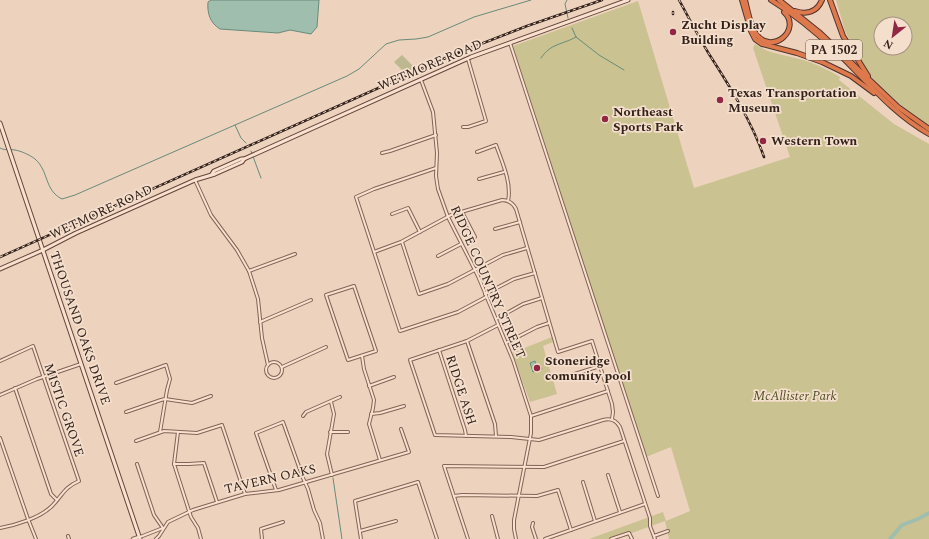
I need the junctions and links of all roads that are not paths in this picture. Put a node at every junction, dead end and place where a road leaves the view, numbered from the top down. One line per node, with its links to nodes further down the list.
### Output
1 (628, 0): 9 (main road, WETMORE ROAD)
2 (742, 0): 13 (highway)
3 (745, 0): 6 (highway)
4 (822, 0): 8 (highway)
5 (830, 0): 12 (highway)
6 (772, 1): 13 (highway, PA 1502)
7 (779, 1): 8 (highway, PA 1502)
8 (792, 10): 12 (highway, PA 1502)
9 (510, 43): 10 (main road, WETMORE ROAD); 102 (street)
10 (468, 59): 11 (main road, WETMORE ROAD); 15 (street)
11 (421, 80): 18 (street, RIDGE COUNTRY STREET); 24 (main road, WETMORE ROAD)
12 (874, 84): 16 (highway, PA 1502)
13 (888, 104): 17 (highway, PA 1502)
14 (0, 123): 36 (main road, THOUSAND OAKS DRIVE)
15 (463, 127)
16 (929, 129)
17 (929, 134)
18 (436, 135): 20 (street); 21 (street, RIDGE COUNTRY STREET)
19 (477, 152): 22 (street)
20 (382, 153)
21 (436, 168): 28 (street, RIDGE COUNTRY STREET); 37 (street)
22 (504, 172): 23 (street); 25 (street)
23 (479, 179)
24 (195, 180): 36 (main road, WETMORE ROAD); 42 (street)
25 (508, 201): 26 (street); 29 (street)
26 (462, 212): 28 (street); 32 (street)
27 (392, 214): 31 (street)
28 (448, 217): 31 (street); 34 (street, RIDGE COUNTRY STREET)
29 (520, 222): 30 (street); 35 (street)
30 (495, 230)
31 (420, 232): 33 (street)
32 (475, 237)
33 (402, 242): 37 (street); 41 (street)
34 (461, 244): 39 (street); 41 (street, RIDGE COUNTRY STREET)
35 (527, 248): 41 (street); 43 (street)
36 (43, 250): 40 (main road, WETMORE ROAD); 57 (main road, THOUSAND OAKS DRIVE)
37 (374, 252): 44 (street)
38 (295, 254): 42 (street)
39 (438, 256)
40 (0, 269)
41 (475, 270): 44 (street, RIDGE COUNTRY STREET)
42 (249, 271): 48 (street)
43 (535, 273): 44 (street); 45 (street)
44 (486, 296): 47 (street, RIDGE COUNTRY STREET)
45 (542, 298): 47 (street); 49 (street)
46 (311, 300): 48 (street)
47 (496, 319): 50 (street, RIDGE COUNTRY STREET)
48 (260, 322): 58 (street)
49 (549, 323): 52 (street); 59 (street)
50 (498, 325): 51 (street); 52 (street, RIDGE COUNTRY STREET)
51 (467, 341): 54 (street); 85 (street)
52 (506, 343): 77 (street, RIDGE COUNTRY STREET)
53 (326, 347): 60 (street)
54 (439, 350): 84 (street, RIDGE ASH); 84 (street)
55 (362, 355): 55 (street); 65 (street)
56 (0, 361): 61 (street, MISTIC GROVE)
57 (81, 364): 61 (street); 120 (main road, THOUSAND OAKS DRIVE)
58 (268, 365): 60 (street); 60 (street)
59 (600, 366): 63 (street); 67 (street)
60 (282, 367)
61 (43, 376): 66 (street); 103 (street, MISTIC GROVE)
62 (394, 377): 65 (street)
63 (562, 378)
64 (116, 383): 71 (street)
65 (369, 386): 75 (street)
66 (15, 388): 68 (street); 103 (street)
67 (608, 391): 77 (street); 78 (street)
68 (0, 395)
69 (211, 396): 71 (street)
70 (340, 397): 72 (street)
71 (165, 399): 74 (street); 80 (street)
72 (330, 402): 76 (street); 82 (street)
73 (404, 406): 75 (street)
74 (126, 412)
75 (371, 414): 90 (street)
76 (303, 416)
77 (531, 416): 87 (street, RIDGE COUNTRY STREET)
78 (612, 419): 87 (street); 89 (street)
79 (401, 429): 90 (street, TAVERN OAKS)
80 (160, 432): 81 (street); 88 (street)
81 (178, 432): 92 (street); 99 (street)
82 (330, 432): 83 (street); 94 (street)
83 (348, 432)
84 (466, 436): 85 (street)
85 (496, 436): 87 (street)
86 (0, 438): 109 (street)
87 (530, 439): 93 (street, RIDGE COUNTRY STREET)
88 (136, 441)
89 (624, 441): 93 (street); 105 (street)
90 (380, 460): 94 (street, TAVERN OAKS)
91 (137, 464): 115 (street)
92 (174, 464): 104 (street); 106 (street)
93 (524, 467): 100 (street); 101 (street, RIDGE COUNTRY STREET)
94 (332, 475): 97 (street, TAVERN OAKS)
95 (608, 475): 107 (street)
96 (583, 482): 111 (street)
97 (305, 483): 98 (street, TAVERN OAKS); 98 (street); 128 (street)
98 (276, 490): 99 (street, TAVERN OAKS)
99 (246, 494): 104 (street, TAVERN OAKS)
100 (454, 496): 101 (street); 131 (street)
101 (519, 496): 116 (street); 133 (street, RIDGE COUNTRY STREET)
102 (658, 496)
103 (57, 500): 109 (street)
104 (217, 502): 106 (street, TAVERN OAKS)
105 (645, 504): 107 (street); 121 (street)
106 (189, 511): 115 (street, TAVERN OAKS); 126 (street)
107 (620, 512): 111 (street)
108 (492, 516): 132 (street)
109 (28, 519): 114 (street); 122 (street)
110 (396, 520): 117 (street)
111 (596, 521): 116 (street)
112 (283, 522): 127 (street)
113 (533, 523): 134 (street)
114 (0, 528)
115 (163, 528): 120 (street, TAVERN OAKS); 125 (street, TAVERN OAKS)
116 (571, 530): 135 (street)
117 (360, 531): 129 (street); 130 (street)
118 (668, 531): 121 (street)
119 (68, 536): 123 (street)
120 (140, 538): 124 (street, TAVERN OAKS)
121 (654, 538)
122 (36, 539)
123 (69, 539)
124 (133, 539)
125 (156, 539)
126 (201, 539)
127 (262, 539)
128 (323, 539)
129 (361, 539)
130 (438, 539)
131 (468, 539)
132 (498, 539)
133 (516, 539)
134 (536, 539)
135 (545, 539)
136 (611, 539): 137 (street)
137 (632, 539)

